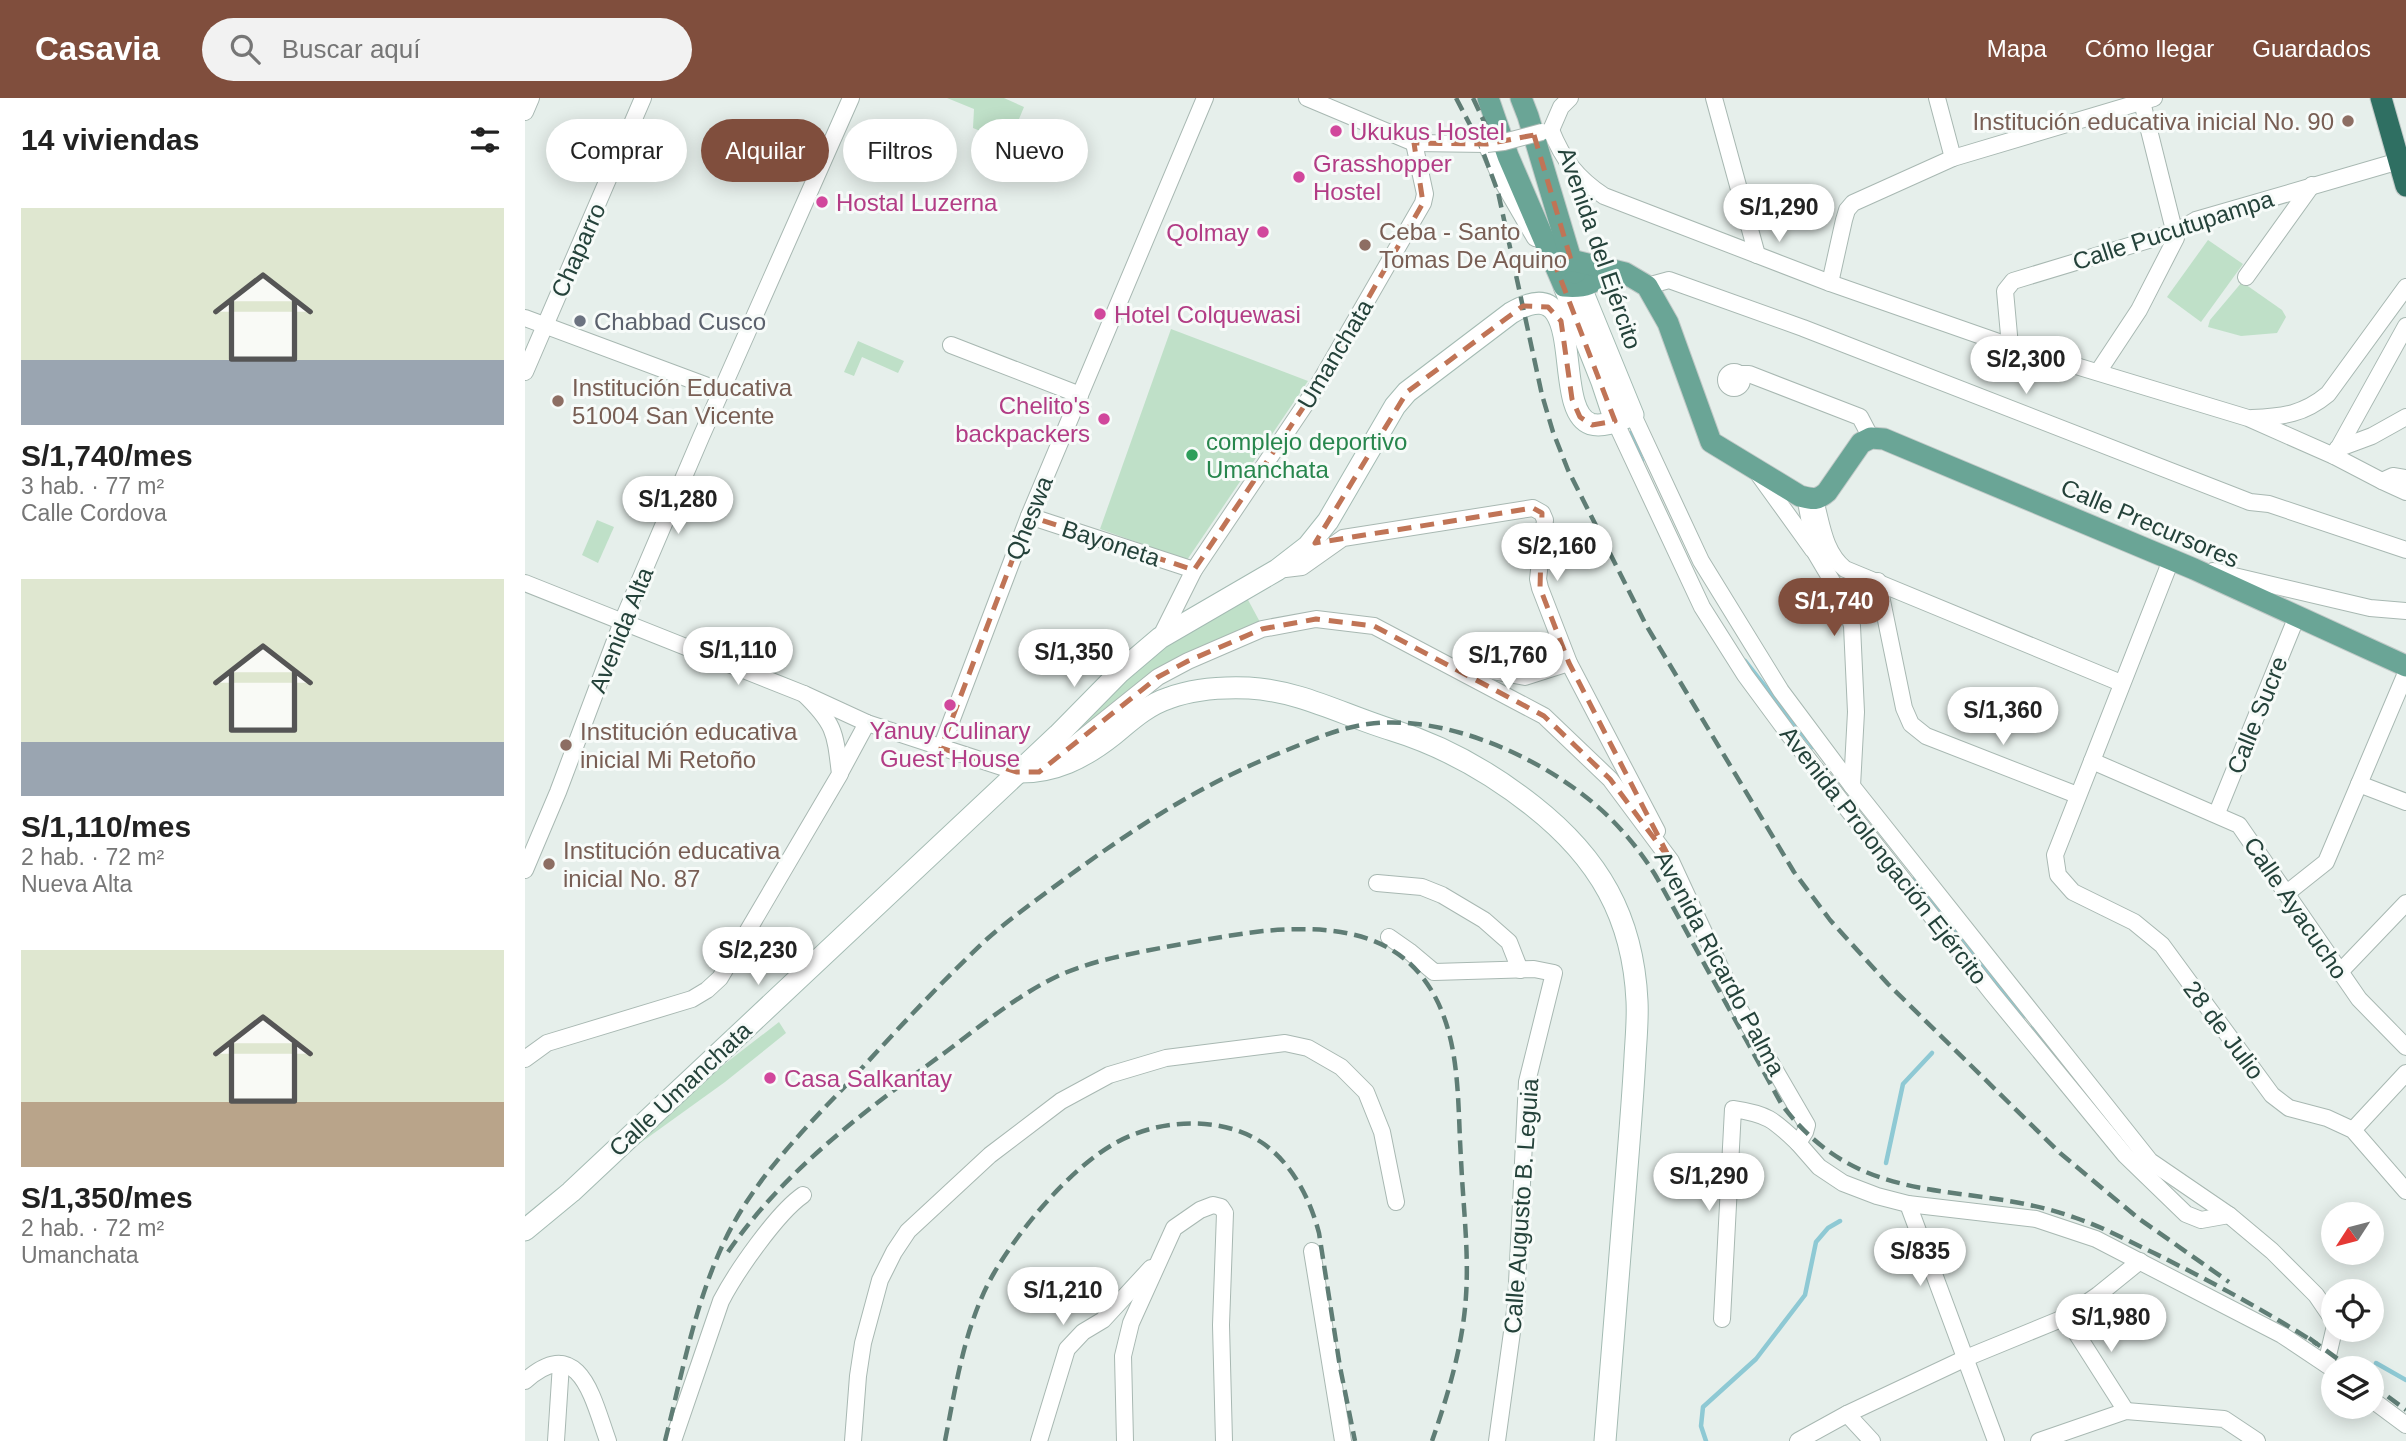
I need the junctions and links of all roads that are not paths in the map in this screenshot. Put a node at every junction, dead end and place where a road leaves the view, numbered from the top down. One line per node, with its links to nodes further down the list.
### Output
1 (531, 98): 13 (street)
2 (643, 98): 30 (street, Chaparro)
3 (851, 98): 37 (street, Avenida Alta)
4 (1205, 98): 38 (street, Qheswa)
5 (1307, 98): 15 (street)
6 (1488, 98): 24 (main road, Avenida del Ejército)
7 (1521, 98): 24 (main road, Avenida del Ejército)
8 (1570, 98): 14 (street)
9 (1714, 98): 22 (street)
10 (1937, 98): 17 (street)
11 (2381, 98): 18 (highway)
12 (2145, 99): 17 (street); 21 (street)
13 (525, 112)
14 (1547, 131): 16 (street, bridge); 22 (street)
15 (1414, 143): 16 (street); 54 (street, Umanchata)
16 (1487, 144): 24 (street)
17 (1953, 158): 26 (street)
18 (2399, 161): 19 (street, Calle Pucutupampa); 20 (highway)
19 (2312, 184): 21 (street, Calle Pucutupampa); 25 (street)
20 (2406, 186)
21 (2175, 232): 33 (street, Calle Pucutupampa); 35 (street)
22 (1757, 255): 26 (street)
23 (1609, 269): 24 (main road); 24 (main road); 27 (main road)
24 (1568, 275): 40 (main road, Avenida del Ejército)
25 (2246, 277)
26 (1830, 283): 33 (street)
27 (1647, 286): 44 (main road); 50 (street)
28 (2406, 287): 41 (street)
29 (525, 318): 30 (street)
30 (545, 325): 34 (street, Chaparro); 37 (street)
31 (2406, 326): 43 (street)
32 (951, 345): 38 (street)
33 (2010, 346): 35 (street)
34 (525, 372)
35 (2098, 372): 41 (street)
36 (1741, 374): 42 (street)
37 (720, 391): 60 (street, Avenida Alta)
38 (1080, 395): 49 (street, Qheswa)
39 (2406, 417): 43 (street)
40 (1624, 418): 55 (main road); 75 (street, Avenida Prolongación Ejército); 96 (street, Avenida Prolongación Ejército)
41 (2248, 418): 43 (street)
42 (1871, 438): 48 (main road); 52 (main road, Calle Precursores)
43 (2335, 453): 46 (street)
44 (1755, 470): 48 (main road); 51 (street)
45 (2406, 478): 46 (street)
46 (2382, 481): 47 (street)
47 (2406, 492)
48 (1810, 499): 51 (street); 56 (street)
49 (1029, 516): 54 (street, Bayoneta); 69 (street, Qheswa)
50 (2406, 550)
51 (1816, 554): 75 (street)
52 (2171, 560): 53 (main road, Calle Precursores); 66 (street)
53 (2194, 569): 58 (street); 59 (main road, Calle Precursores)
54 (1194, 570): 61 (street, Umanchata)
55 (1277, 570): 61 (main road); 63 (street)
56 (1878, 581): 66 (street); 76 (street)
57 (525, 583): 60 (street)
58 (2406, 611)
59 (2297, 616): 64 (main road, Calle Precursores); 78 (street, Calle Sucre)
60 (622, 622): 67 (street); 80 (street, Avenida Alta)
61 (1160, 638): 71 (main road, Umanchata)
62 (1444, 662): 63 (street); 72 (street, Avenida Ricardo Palma); 79 (street, Avenida Ricardo Palma)
63 (1569, 663): 79 (street)
64 (2406, 666)
65 (2406, 673): 74 (street)
66 (2121, 684): 70 (street)
67 (804, 694): 68 (street); 73 (street)
68 (867, 723): 69 (street); 73 (street)
69 (941, 748): 71 (street)
70 (2092, 761): 76 (street); 78 (street, Calle Ayacucho)
71 (1017, 772): 72 (main road); 97 (main road, Calle Umanchata)
72 (1039, 772): 123 (main road)
73 (840, 774): 88 (street)
74 (2359, 784): 77 (street); 82 (street)
75 (1852, 786): 96 (street, Avenida Prolongación Ejército)
76 (2077, 795): 90 (street, 28 de Julio)
77 (2406, 802)
78 (2217, 813): 82 (street, Calle Ayacucho)
79 (1671, 861): 91 (street, Avenida Ricardo Palma)
80 (525, 870)
81 (1377, 883): 85 (street)
82 (2287, 892): 86 (street, Calle Ayacucho)
83 (2406, 903): 86 (street)
84 (1388, 937): 85 (street)
85 (1520, 970): 122 (street, Calle Augusto B. Leguia)
86 (2339, 973): 87 (street, Calle Ayacucho)
87 (2406, 1047)
88 (525, 1059)
89 (2406, 1073): 90 (street)
90 (2353, 1130): 92 (street, 28 de Julio)
91 (1798, 1143): 95 (street); 104 (street)
92 (2406, 1191)
93 (803, 1195): 116 (street)
94 (1396, 1202): 117 (street)
95 (1908, 1204): 100 (street); 106 (street)
96 (2229, 1215): 101 (street, Avenida Prolongación Ejército)
97 (525, 1230)
98 (1312, 1251): 121 (street)
99 (1161, 1259): 103 (street); 105 (street); 120 (street)
100 (2140, 1261): 102 (street); 107 (street)
101 (2321, 1303)
102 (2066, 1317): 106 (street); 111 (street)
103 (1103, 1320): 105 (street); 118 (street)
104 (1722, 1320)
105 (1131, 1323): 119 (street)
106 (1966, 1358): 112 (street); 126 (street)
107 (2321, 1361)
108 (561, 1364): 109 (street); 114 (street); 115 (street)
109 (525, 1381)
110 (2384, 1409): 113 (street)
111 (2126, 1411): 127 (street); 128 (street)
112 (1846, 1414): 124 (street); 125 (street)
113 (2406, 1425)
114 (556, 1441)
115 (608, 1441)
116 (673, 1441)
117 (853, 1441)
118 (1039, 1441)
119 (1125, 1441)
120 (1224, 1441)
121 (1343, 1441)
122 (1497, 1441)
123 (1605, 1441)
124 (1798, 1441)
125 (1872, 1441)
126 (1996, 1441)
127 (2039, 1441)
128 (2257, 1441)

